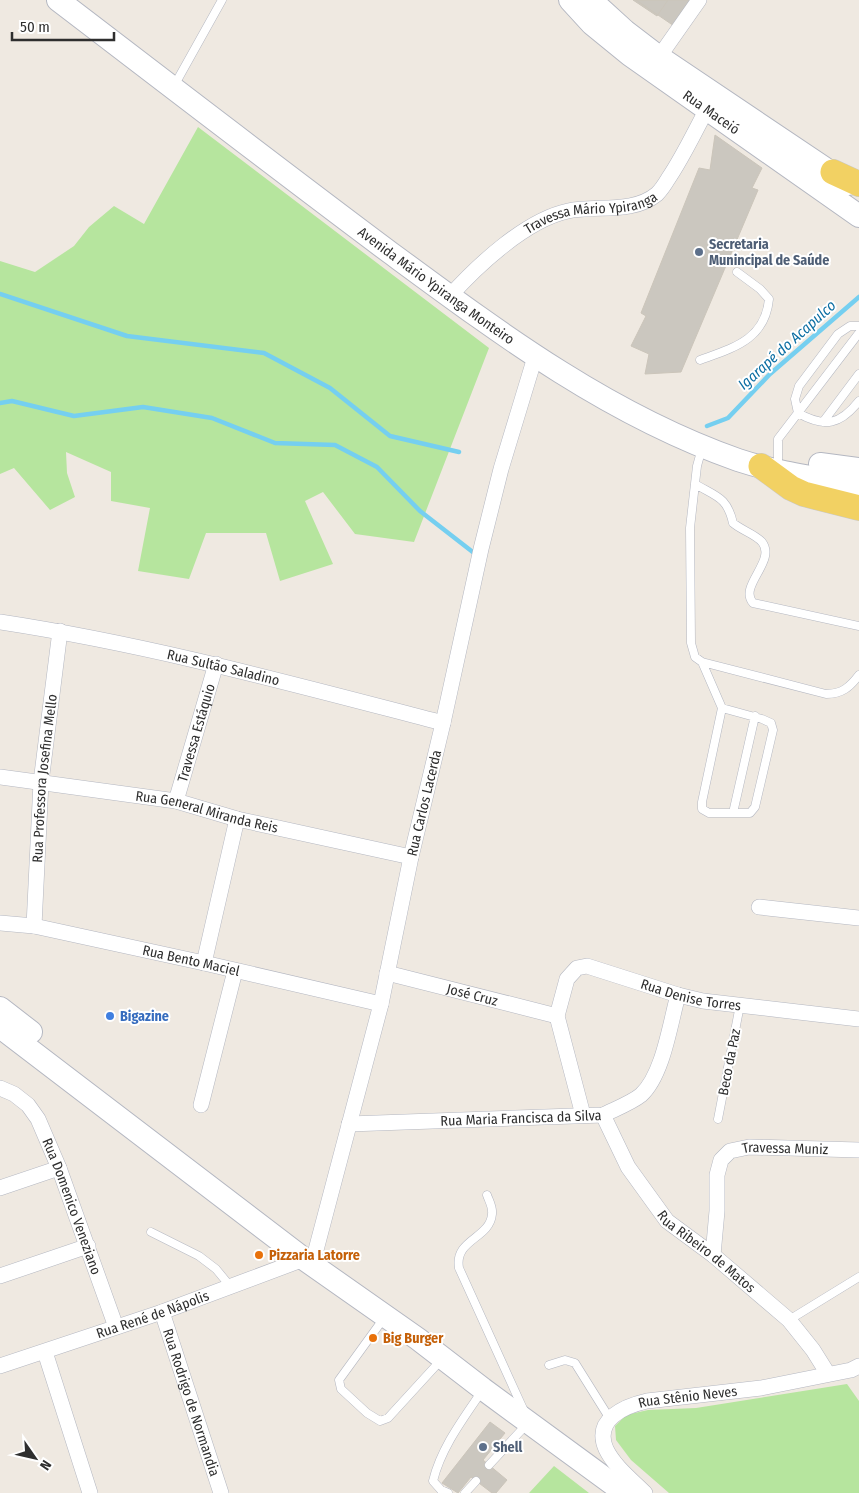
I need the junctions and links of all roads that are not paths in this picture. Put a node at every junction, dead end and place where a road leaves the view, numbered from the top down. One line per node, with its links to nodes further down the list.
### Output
1 (58, 0): 7 (main road, Avenida Mário Ypiranga Monteiro)
2 (222, 0): 7 (lane)
3 (570, 0): 8 (main road, Rua Maceió)
4 (592, 0): 6 (main road, Rua Maceió)
5 (698, 0): 6 (street)
6 (659, 57): 9 (main road, Rua Maceió)
7 (173, 88): 14 (main road, Avenida Mário Ypiranga Monteiro)
8 (707, 109): 12 (main road, Rua Maceió); 14 (street, Travessa Mário Ypiranga)
9 (833, 172): 10 (main road); 11 (main road, Rua Maceió)
10 (859, 184)
11 (859, 192)
12 (859, 216)
13 (737, 272): 18 (lane)
14 (450, 296): 17 (main road, Avenida Mário Ypiranga Monteiro)
15 (859, 326): 21 (lane)
16 (859, 332): 21 (lane)
17 (535, 357): 23 (main road, Avenida Mário Ypiranga Monteiro); 37 (street, Rua Carlos Lacerda)
18 (700, 360)
19 (859, 374): 22 (lane)
20 (859, 401): 22 (lane)
21 (798, 412): 22 (lane); 24 (lane)
22 (823, 422)
23 (702, 446): 24 (main road, Avenida Mário Ypiranga Monteiro); 26 (lane)
24 (769, 466): 25 (main road); 27 (main road, Avenida Mário Ypiranga Monteiro); 28 (main road)
25 (859, 469)
26 (695, 484): 30 (lane); 32 (lane)
27 (859, 485)
28 (859, 508)
29 (0, 622): 31 (street, Rua Sultão Saladino)
30 (859, 626)
31 (60, 631): 33 (street, Rua Sultão Saladino); 39 (street, Rua Professora Josefina Mello)
32 (702, 662): 34 (lane); 35 (lane)
33 (216, 664): 37 (street, Rua Sultão Saladino); 40 (street, Travessa Estáquio)
34 (859, 675)
35 (722, 708): 36 (lane); 41 (lane)
36 (754, 716): 41 (lane); 41 (lane)
37 (443, 723): 43 (street, Rua Carlos Lacerda)
38 (0, 777): 39 (street, Rua General Miranda Reis)
39 (41, 782): 40 (street, Rua General Miranda Reis); 47 (street, Rua Professora Josefina Mello)
40 (176, 801): 42 (street, Rua General Miranda Reis)
41 (733, 813)
42 (237, 819): 43 (street, Rua General Miranda Reis); 48 (street)
43 (412, 857): 50 (street, Rua Carlos Lacerda)
44 (759, 907): 45 (street)
45 (859, 918)
46 (0, 923): 47 (street, Rua Bento Maciel)
47 (34, 926): 48 (street, Rua Bento Maciel)
48 (204, 963): 49 (street, Rua Bento Maciel)
49 (235, 971): 52 (street, Rua Bento Maciel); 60 (street)
50 (387, 973): 52 (street, Rua Carlos Lacerda); 55 (street, José Cruz)
51 (678, 994): 53 (street, Rua Denise Torres); 55 (street, Rua Denise Torres); 61 (street, Rua Maria Francisca da Silva)
52 (380, 1004): 64 (street, Rua Carlos Lacerda)
53 (740, 1005): 56 (street, Rua Denise Torres); 63 (lane, Beco da Paz)
54 (0, 1008): 58 (main road)
55 (557, 1016): 62 (street)
56 (859, 1018)
57 (0, 1027): 58 (main road)
58 (70, 1071): 71 (main road)
59 (7, 1091): 66 (street, Rua Domenico Veneziano)
60 (201, 1105)
61 (603, 1114): 62 (street, Rua Maria Francisca da Silva); 72 (street, Rua Ribeiro de Matos)
62 (583, 1115): 64 (street, Rua Maria Francisca da Silva)
63 (718, 1119)
64 (349, 1124): 71 (street, Rua Carlos Lacerda)
65 (859, 1150): 72 (street, Travessa Muniz)
66 (59, 1168): 67 (street); 70 (street, Rua Domenico Veneziano)
67 (0, 1188)
68 (487, 1195): 89 (lane)
69 (151, 1232): 75 (lane)
70 (88, 1246): 73 (street); 79 (street, Rua Domenico Veneziano)
71 (310, 1255): 75 (street, Rua René de Nápolis); 77 (main road); 80 (main road)
72 (713, 1255): 78 (street, Rua Ribeiro de Matos)
73 (0, 1276)
74 (859, 1277): 78 (lane)
75 (230, 1286): 76 (street, Rua René de Nápolis)
76 (162, 1312): 79 (street, Rua René de Nápolis); 93 (street, Rua Rodrigo de Normandia)
77 (385, 1316): 80 (main road); 82 (lane)
78 (789, 1320): 86 (street, Rua Ribeiro de Matos)
79 (116, 1327): 81 (street, Rua René de Nápolis)
80 (418, 1339): 82 (main road)
81 (45, 1352): 83 (street, Rua René de Nápolis); 92 (street)
82 (443, 1358): 87 (main road)
83 (0, 1366)
84 (549, 1366): 88 (lane)
85 (859, 1366): 86 (street, Rua Stênio Neves)
86 (828, 1374): 88 (street, Rua Stênio Neves)
87 (483, 1389): 89 (main road); 94 (lane)
88 (610, 1419): 97 (street)
89 (529, 1422): 90 (lane); 96 (main road)
90 (490, 1465)
91 (476, 1481): 95 (lane)
92 (90, 1493)
93 (221, 1493)
94 (448, 1493)
95 (466, 1493)
96 (625, 1493)
97 (645, 1493)

